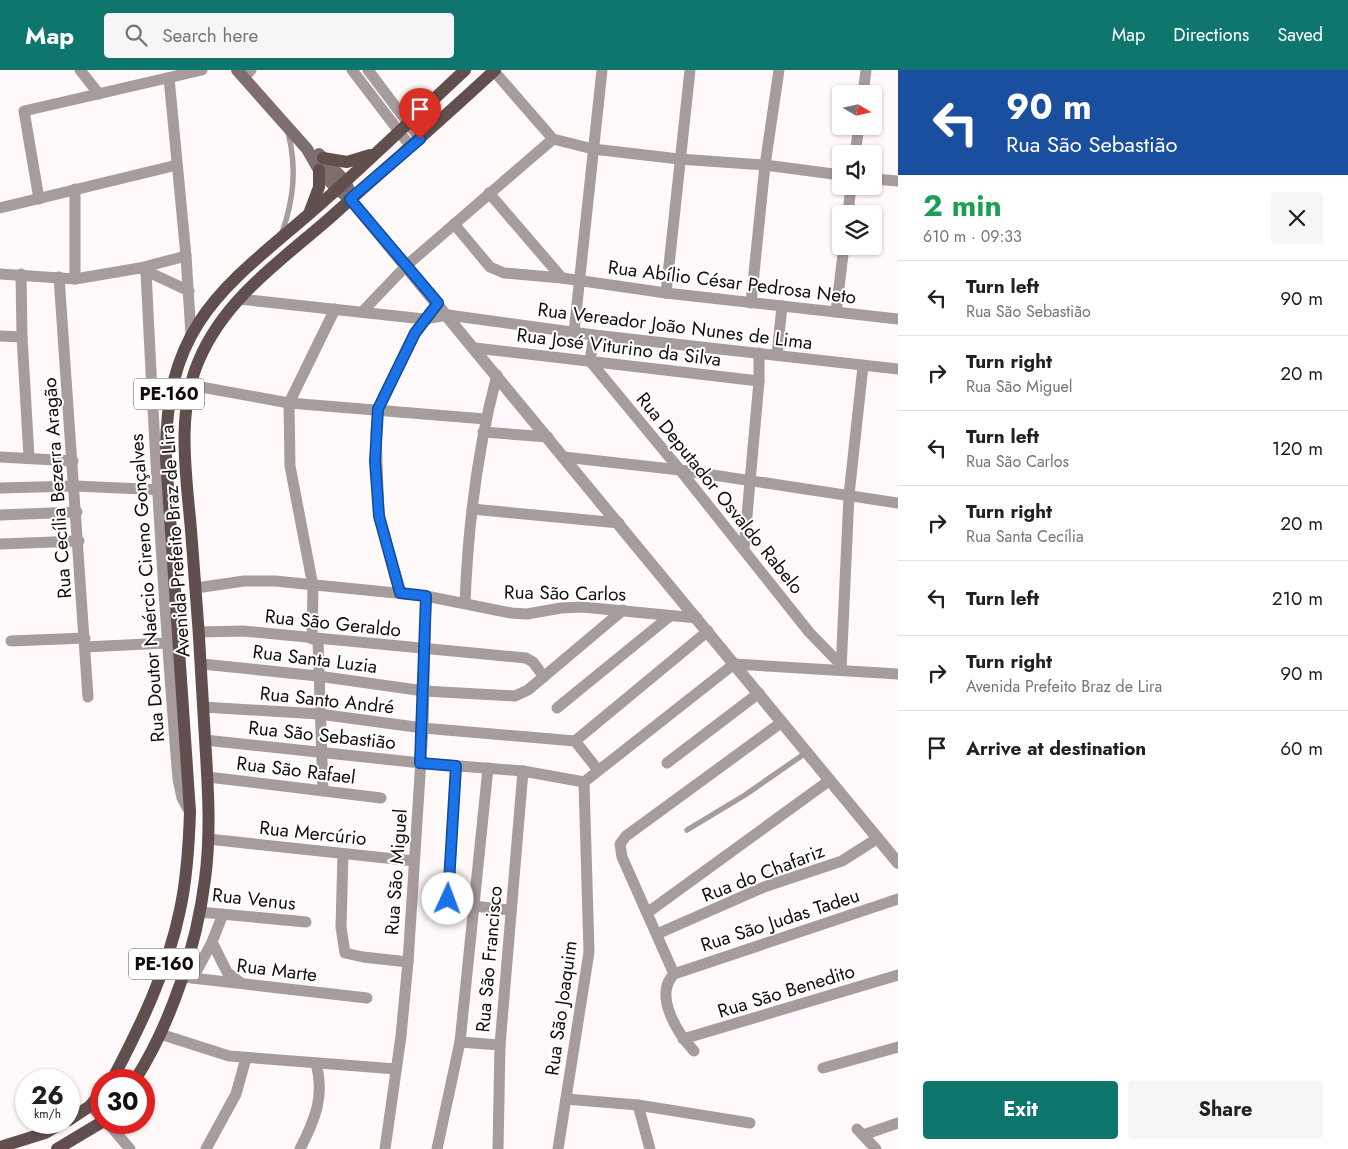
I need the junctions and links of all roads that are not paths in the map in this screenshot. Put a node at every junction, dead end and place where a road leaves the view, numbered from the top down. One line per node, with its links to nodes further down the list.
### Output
1 (80, 70): 14 (street)
2 (202, 70): 12 (street)
3 (352, 70): 16 (street)
4 (368, 70): 16 (street)
5 (466, 70): 16 (main road, Avenida Prefeito Braz de Lira / PE-160)
6 (494, 70): 17 (street); 18 (main road, Avenida Prefeito Braz de Lira / PE-160)
7 (602, 70): 19 (street)
8 (690, 70): 21 (street)
9 (779, 70): 24 (street)
10 (866, 70): 13 (street)
11 (244, 72): 15 (main road)
12 (169, 78): 14 (street); 23 (street)
13 (864, 85)
14 (99, 94): 31 (street)
15 (285, 123): 22 (main road); 36 (lane)
16 (404, 127): 18 (street); 20 (main road, Avenida Prefeito Braz de Lira / PE-160)
17 (553, 139): 19 (street); 30 (street)
18 (415, 143): 32 (main road, Avenida Prefeito Braz de Lira / PE-160)
19 (593, 149): 21 (street); 46 (street)
20 (377, 153): 22 (main road); 28 (main road, Avenida Prefeito Braz de Lira / PE-160)
21 (679, 159): 24 (street); 48 (street)
22 (321, 164): 28 (main road); 34 (main road)
23 (177, 165): 29 (street); 38 (street)
24 (765, 165): 25 (street); 51 (street)
25 (832, 174)
26 (882, 180): 27 (street)
27 (898, 181)
28 (341, 185): 32 (main road); 34 (main road, Avenida Prefeito Braz de Lira / PE-160)
29 (75, 189): 31 (street); 45 (street)
30 (489, 193): 35 (street); 44 (street)
31 (39, 199): 33 (street)
32 (350, 199): 39 (street); 49 (main road, Avenida Prefeito Braz de Lira / PE-160)
33 (0, 208)
34 (307, 215): 36 (main road, Avenida Prefeito Braz de Lira / PE-160)
35 (454, 224): 39 (street); 44 (street, Rua Abílio César Pedrosa Neto)
36 (281, 238): 60 (main road, Avenida Prefeito Braz de Lira / PE-160)
37 (843, 255): 55 (street)
38 (186, 256): 40 (street); 47 (street)
39 (407, 266): 50 (street); 54 (street)
40 (143, 269): 45 (street); 47 (street); 86 (street, Rua Doutor Naércio Cireno Gonçalves)
41 (0, 274): 42 (street)
42 (21, 274): 43 (street); 63 (street)
43 (60, 277): 45 (street); 81 (street, Rua Cecília Bezerra Aragão)
44 (562, 278): 46 (street, Rua Abílio César Pedrosa Neto)
45 (75, 279)
46 (578, 282): 48 (street, Rua Abílio César Pedrosa Neto); 59 (street)
47 (189, 290): 60 (street)
48 (666, 293): 51 (street, Rua Abílio César Pedrosa Neto)
49 (239, 299): 53 (street); 72 (main road, Avenida Prefeito Braz de Lira / PE-160)
50 (438, 303): 56 (street); 58 (street)
51 (751, 304): 52 (street, Rua Abílio César Pedrosa Neto)
52 (782, 306): 55 (street, Rua Abílio César Pedrosa Neto); 66 (street)
53 (334, 309): 54 (street); 73 (street)
54 (362, 312): 58 (street)
55 (836, 312): 57 (street, Rua Abílio César Pedrosa Neto)
56 (448, 315): 58 (street); 59 (street, Rua Vereador João Nunes de Lima); 64 (street)
57 (898, 318)
58 (424, 319): 74 (street)
59 (574, 332): 61 (street, Rua Vereador João Nunes de Lima)
60 (191, 335): 86 (main road, Avenida Prefeito Braz de Lira / PE-160)
61 (594, 335): 65 (street, Rua Vereador João Nunes de Lima); 67 (street)
62 (0, 336): 63 (street)
63 (22, 337): 79 (street)
64 (475, 348): 67 (street, Rua José Viturino da Silva); 70 (street)
65 (759, 353): 66 (street, Rua Vereador João Nunes de Lima); 71 (street)
66 (777, 355): 68 (street, Rua Vereador João Nunes de Lima)
67 (590, 361): 71 (street, Rua José Viturino da Silva); 82 (street, Rua Deputador Osvaldo Rabelo)
68 (863, 366): 69 (street, Rua Vereador João Nunes de Lima); 87 (street)
69 (898, 369)
70 (497, 375): 75 (street); 77 (street)
71 (759, 382): 83 (street)
72 (190, 384): 73 (street); 97 (main road, Avenida Prefeito Braz de Lira / PE-160)
73 (289, 403): 74 (street); 96 (street)
74 (378, 409): 75 (street); 98 (street)
75 (485, 419): 76 (street)
76 (483, 432): 77 (street); 89 (street)
77 (548, 437): 80 (street)
78 (0, 457): 79 (street)
79 (29, 457): 81 (street)
80 (564, 457): 82 (street); 92 (street)
81 (73, 461): 84 (street, Rua Cecília Bezerra Aragão)
82 (680, 470): 83 (street); 95 (street, Rua Deputador Osvaldo Rabelo)
83 (750, 481): 87 (street); 95 (street)
84 (75, 486): 85 (street); 86 (street); 90 (street, Rua Cecília Bezerra Aragão)
85 (0, 488)
86 (162, 490): 109 (street, Rua Doutor Naércio Cireno Gonçalves); 140 (main road, Avenida Prefeito Braz de Lira / PE-160)
87 (849, 495): 88 (street); 113 (street)
88 (898, 503)
89 (472, 509): 92 (street); 100 (street)
90 (77, 512): 91 (street); 93 (street, Rua Cecília Bezerra Aragão)
91 (0, 515)
92 (619, 523): 103 (street)
93 (78, 541): 94 (street); 108 (street, Rua Cecília Bezerra Aragão)
94 (0, 544)
95 (744, 549): 113 (street, Rua Deputador Osvaldo Rabelo)
96 (313, 586): 97 (street, Rua São Carlos); 98 (street, Rua São Carlos); 106 (street)
97 (196, 588): 105 (main road, Avenida Prefeito Braz de Lira / PE-160)
98 (400, 593): 99 (street, Rua São Carlos)
99 (426, 596): 100 (street, Rua São Carlos); 110 (street, Rua São Miguel)
100 (465, 603): 101 (street, Rua São Carlos)
101 (623, 610): 102 (street, Rua São Carlos); 116 (street, Rua Santa Luzia)
102 (670, 616): 103 (street, Rua São Carlos); 121 (street)
103 (697, 618): 104 (street)
104 (708, 631): 112 (street); 126 (street)
105 (199, 632): 106 (street, Rua São Geraldo); 111 (main road, Avenida Prefeito Braz de Lira / PE-160)
106 (315, 640): 110 (street, Rua São Geraldo); 115 (street)
107 (11, 641): 108 (street)
108 (85, 643): 109 (street); 119 (street, Rua Cecília Bezerra Aragão)
109 (167, 643): 140 (street, Rua Doutor Naércio Cireno Gonçalves)
110 (423, 649): 116 (street, Rua São Geraldo); 117 (street, Rua São Miguel)
111 (202, 664): 115 (street, Rua Santa Luzia); 120 (main road, Avenida Prefeito Braz de Lira / PE-160)
112 (734, 664): 113 (street); 118 (street); 133 (street)
113 (841, 668): 114 (street)
114 (898, 674)
115 (318, 676): 117 (street, Rua Santa Luzia); 122 (street)
116 (544, 677): 117 (street, Rua Santa Luzia)
117 (424, 691): 124 (street, Rua São Miguel)
118 (759, 693): 123 (street); 130 (street)
119 (88, 697)
120 (203, 707): 122 (street, Rua Santo André); 125 (main road, Avenida Prefeito Braz de Lira / PE-160)
121 (557, 708)
122 (319, 714): 124 (street, Rua Santo André); 127 (street)
123 (782, 722): 128 (street); 151 (street)
124 (423, 728): 126 (street, Rua Santo André); 129 (street, Rua São Miguel)
125 (205, 740): 127 (street, Rua São Sebastião); 135 (main road, Avenida Prefeito Braz de Lira / PE-160)
126 (575, 741): 133 (street)
127 (321, 751): 129 (street, Rua São Sebastião); 138 (street)
128 (807, 752): 136 (street); 141 (lane)
129 (420, 763): 131 (street, Rua São Sebastião); 145 (street, Rua São Miguel)
130 (666, 764)
131 (456, 766): 132 (street, Rua São Sebastião); 148 (street)
132 (488, 768): 134 (street, Rua São Sebastião); 148 (street)
133 (598, 770): 137 (street)
134 (523, 771): 137 (street, Rua São Sebastião); 149 (street, Rua São Francisco)
135 (208, 777): 138 (street, Rua São Rafael); 143 (main road, Avenida Prefeito Braz de Lira / PE-160)
136 (830, 780): 142 (street); 151 (street)
137 (584, 782): 174 (street, Rua São Joaquim)
138 (323, 791): 139 (street, Rua São Rafael)
139 (381, 798)
140 (190, 812): 171 (main road, Avenida Prefeito Braz de Lira / PE-160)
141 (688, 830)
142 (878, 838): 146 (street); 154 (street, Rua do Chafariz)
143 (208, 840): 144 (street, Rua Mercúrio); 150 (main road, PE-160)
144 (343, 854): 145 (street, Rua Mercúrio); 156 (street)
145 (414, 861): 156 (street, Rua São Miguel)
146 (898, 863)
147 (898, 899): 157 (street, Rua São Judas Tadeu)
148 (474, 906): 149 (street); 164 (street)
149 (510, 910): 165 (street, Rua São Francisco)
150 (200, 912): 152 (street, Rua Venus); 159 (main road, PE-160)
151 (646, 913): 154 (street)
152 (223, 914): 153 (street, Rua Venus); 155 (street)
153 (306, 922)
154 (656, 934): 157 (street)
155 (212, 942): 159 (street); 160 (street)
156 (408, 962): 173 (street, Rua São Miguel)
157 (674, 974): 163 (street)
158 (898, 975): 163 (street, Rua São Benedito)
159 (188, 978): 160 (street, Rua Marte); 162 (main road, PE-160)
160 (241, 983): 161 (street, Rua Marte)
161 (367, 998)
162 (160, 1034): 168 (street); 172 (main road, PE-160)
163 (683, 1039): 167 (street)
164 (460, 1042): 165 (street); 189 (street)
165 (500, 1045): 190 (street, Rua São Francisco)
166 (898, 1048): 170 (street)
167 (694, 1051)
168 (246, 1058): 169 (street); 186 (street)
169 (316, 1063): 173 (street); 187 (street)
170 (823, 1068)
171 (117, 1069)
172 (141, 1069)
173 (396, 1069): 188 (street, Rua São Miguel)
174 (566, 1099): 175 (street); 191 (street, Rua São Joaquim)
175 (638, 1104): 178 (street); 192 (street)
176 (90, 1106): 177 (main road)
177 (80, 1113)
178 (750, 1123)
179 (898, 1123): 193 (street)
180 (90, 1129): 184 (main road)
181 (42, 1134): 183 (main road)
182 (118, 1134): 185 (street)
183 (0, 1147)
184 (56, 1149)
185 (130, 1149)
186 (206, 1149)
187 (300, 1149)
188 (385, 1149)
189 (436, 1149)
190 (498, 1149)
191 (558, 1149)
192 (650, 1149)
193 (876, 1149)

